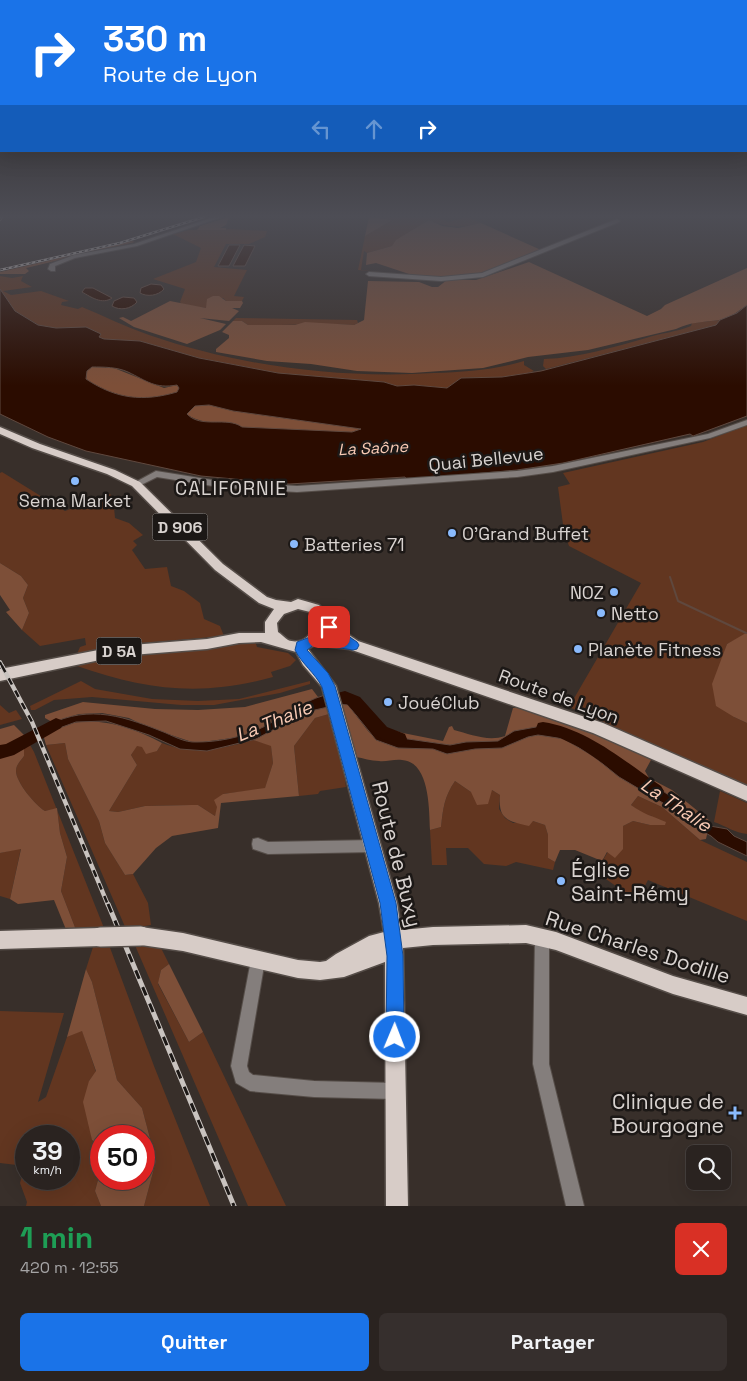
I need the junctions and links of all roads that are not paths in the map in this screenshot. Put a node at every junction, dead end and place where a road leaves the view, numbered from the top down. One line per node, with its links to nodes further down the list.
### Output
1 (487, 273): 2 (street)
2 (369, 274)
3 (747, 422): 5 (street, Quai Bellevue)
4 (0, 430): 5 (main road, D 906)
5 (136, 484): 6 (main road, D 906)
6 (263, 600): 7 (main road, D 906); 8 (main road, D 906)
7 (290, 606): 8 (main road); 9 (main road)
8 (272, 620): 10 (main road, D 5A); 11 (main road)
9 (323, 623): 12 (main road); 13 (main road, Route de Lyon)
10 (239, 638): 11 (main road, D 5A); 15 (main road, D 5A)
11 (276, 640): 14 (main road)
12 (315, 640): 13 (main road, Route de Lyon); 14 (main road)
13 (353, 645): 16 (main road, Route de Lyon)
14 (301, 646): 18 (main road, Route de Buxy)
15 (0, 675)
16 (747, 794)
17 (258, 844): 18 (street)
18 (373, 846): 21 (main road, Route de Buxy)
19 (542, 937): 21 (main road, Rue Charles Dodille); 23 (main road, Rue Charles Dodille); 26 (street)
20 (0, 940): 22 (main road, bridge)
21 (394, 940): 22 (main road); 24 (main road, Route de Buxy)
22 (258, 960): 24 (street)
23 (747, 1006)
24 (394, 1091): 25 (main road, Route de Buxy)
25 (397, 1206)
26 (575, 1206)

